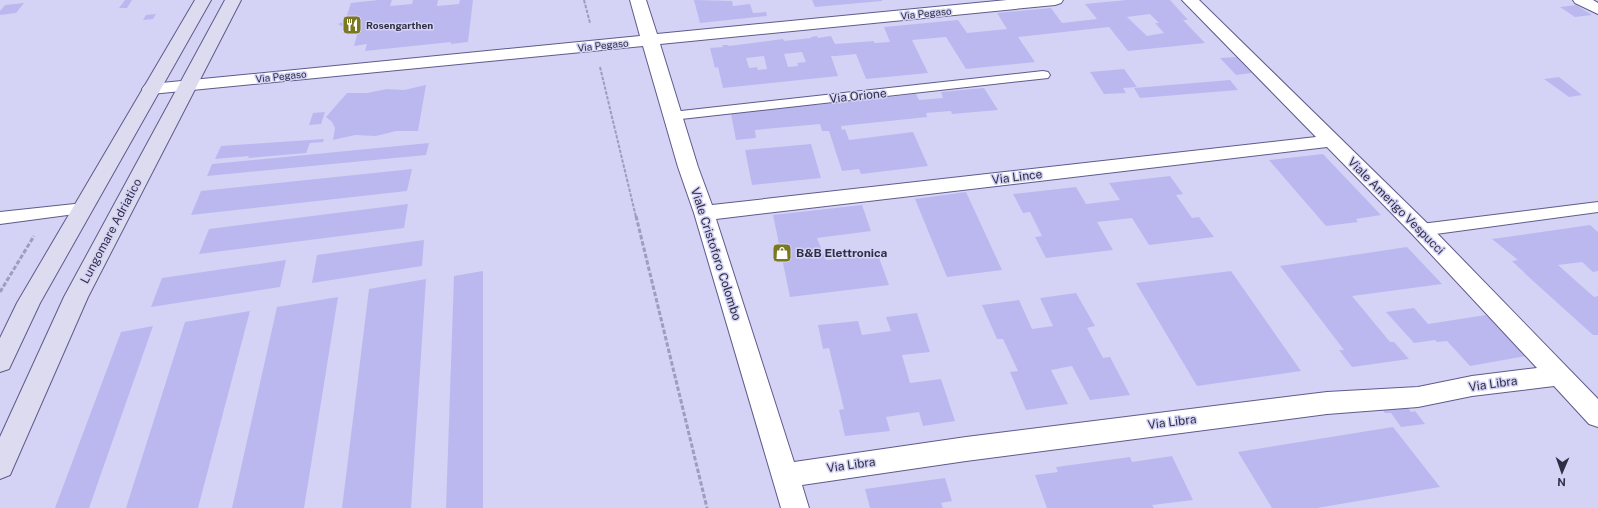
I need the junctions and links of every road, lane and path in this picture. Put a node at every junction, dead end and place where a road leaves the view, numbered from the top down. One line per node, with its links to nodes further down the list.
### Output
1 (203, 0): 14 (street)
2 (233, 0): 13 (street, Lungomare Adriatico)
3 (584, 0): 9 (path)
4 (638, 0): 10 (street, Viale Cristoforo Colombo)
5 (1055, 0): 10 (street, Via Pegaso)
6 (1190, 0): 16 (street, Viale Amerigo Vespucci)
7 (1580, 0): 8 (street)
8 (1598, 9)
9 (591, 29)
10 (650, 41): 13 (street, Via Pegaso); 15 (street, Viale Cristoforo Colombo)
11 (599, 64): 27 (path)
12 (1043, 75): 15 (lane, Via Orione)
13 (188, 86): 14 (street, Via Pegaso); 25 (street, Lungomare Adriatico)
14 (152, 89): 18 (street)
15 (672, 116): 19 (street, Viale Cristoforo Colombo)
16 (1331, 141): 19 (street, Via Lince); 21 (street, Viale Amerigo Vespucci)
17 (1598, 207): 21 (lane)
18 (84, 208): 20 (lane); 22 (street)
19 (704, 213): 26 (street, Viale Cristoforo Colombo)
20 (0, 218)
21 (1421, 230): 23 (street, Viale Amerigo Vespucci)
22 (0, 362)
23 (1560, 375): 24 (street, Viale Amerigo Vespucci); 26 (street, Via Libra)
24 (1598, 416)
25 (0, 467)
26 (784, 476): 28 (street, Viale Cristoforo Colombo)
27 (707, 508)
28 (795, 508)

